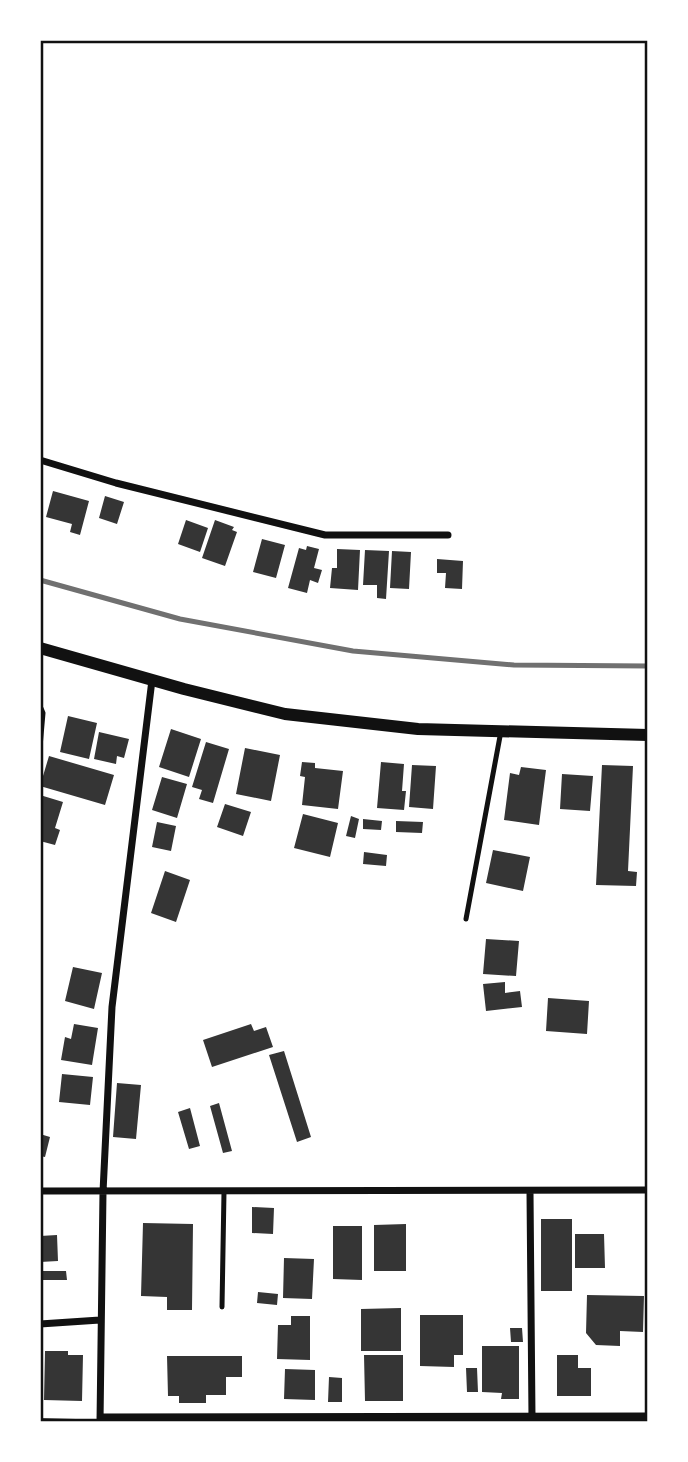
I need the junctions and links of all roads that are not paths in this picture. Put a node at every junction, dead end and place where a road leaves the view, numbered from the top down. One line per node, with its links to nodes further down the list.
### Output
1 (40, 460): 2 (street)
2 (448, 535)
3 (40, 648): 4 (street)
4 (152, 679): 6 (street); 12 (street)
5 (40, 706): 8 (lane)
6 (501, 731): 7 (street); 9 (lane)
7 (648, 735)
8 (40, 747)
9 (466, 919)
10 (648, 1190): 14 (street)
11 (40, 1191): 12 (street)
12 (103, 1192): 13 (street); 16 (street)
13 (224, 1192): 14 (street); 15 (lane)
14 (530, 1192): 19 (street)
15 (222, 1307)
16 (100, 1320): 17 (street); 20 (street)
17 (40, 1324)
18 (648, 1416): 21 (street)
19 (532, 1417): 21 (street); 22 (street)
20 (100, 1419): 22 (street)
21 (633, 1419)
22 (519, 1420)

